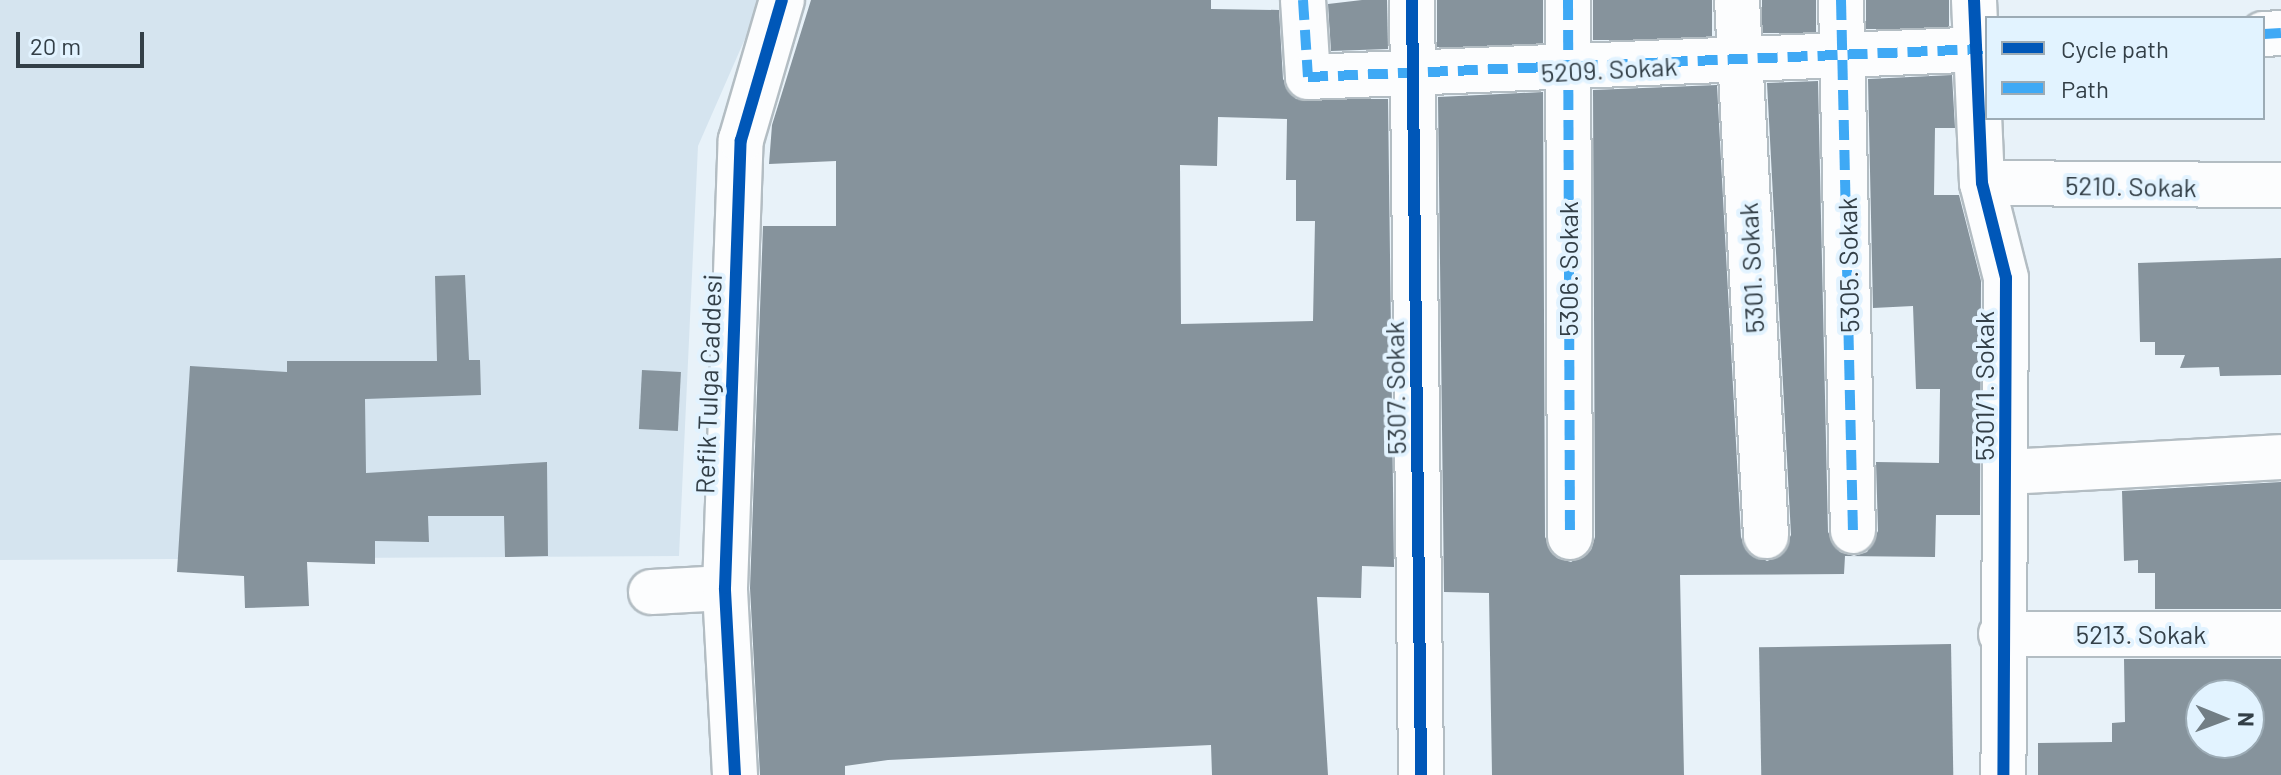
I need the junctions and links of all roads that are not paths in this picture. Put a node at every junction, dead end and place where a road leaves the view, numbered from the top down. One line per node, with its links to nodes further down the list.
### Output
1 (782, 0): 20 (street, Refik Tulga Caddesi)
2 (1303, 0): 12 (street, 5209. Sokak)
3 (1412, 0): 12 (street, 5307. Sokak)
4 (1568, 0): 11 (street, 5306. Sokak)
5 (1737, 0): 10 (street, 5301. Sokak)
6 (1841, 0): 9 (street, 5305. Sokak)
7 (1974, 0): 8 (street, 5301/1. Sokak)
8 (1980, 49): 9 (street, 5209. Sokak); 13 (street, 5301/1. Sokak)
9 (1844, 57): 10 (street, 5209. Sokak); 17 (street, 5305. Sokak)
10 (1740, 61): 11 (street, 5209. Sokak); 18 (street, 5301. Sokak)
11 (1567, 72): 12 (street, 5209. Sokak); 19 (street, 5306. Sokak)
12 (1413, 78): 25 (street, 5307. Sokak)
13 (1982, 183): 14 (street, 5210. Sokak); 16 (street, 5301/1. Sokak)
14 (2281, 185)
15 (2281, 457): 16 (street)
16 (2006, 472): 22 (street, 5301/1. Sokak)
17 (1853, 531)
18 (1766, 536)
19 (1570, 537)
20 (725, 588): 21 (street); 24 (street, Refik Tulga Caddesi)
21 (651, 592)
22 (2001, 634): 23 (street, 5213. Sokak); 26 (street, 5301/1. Sokak)
23 (2281, 634)
24 (735, 775)
25 (1421, 775)
26 (2003, 775)

